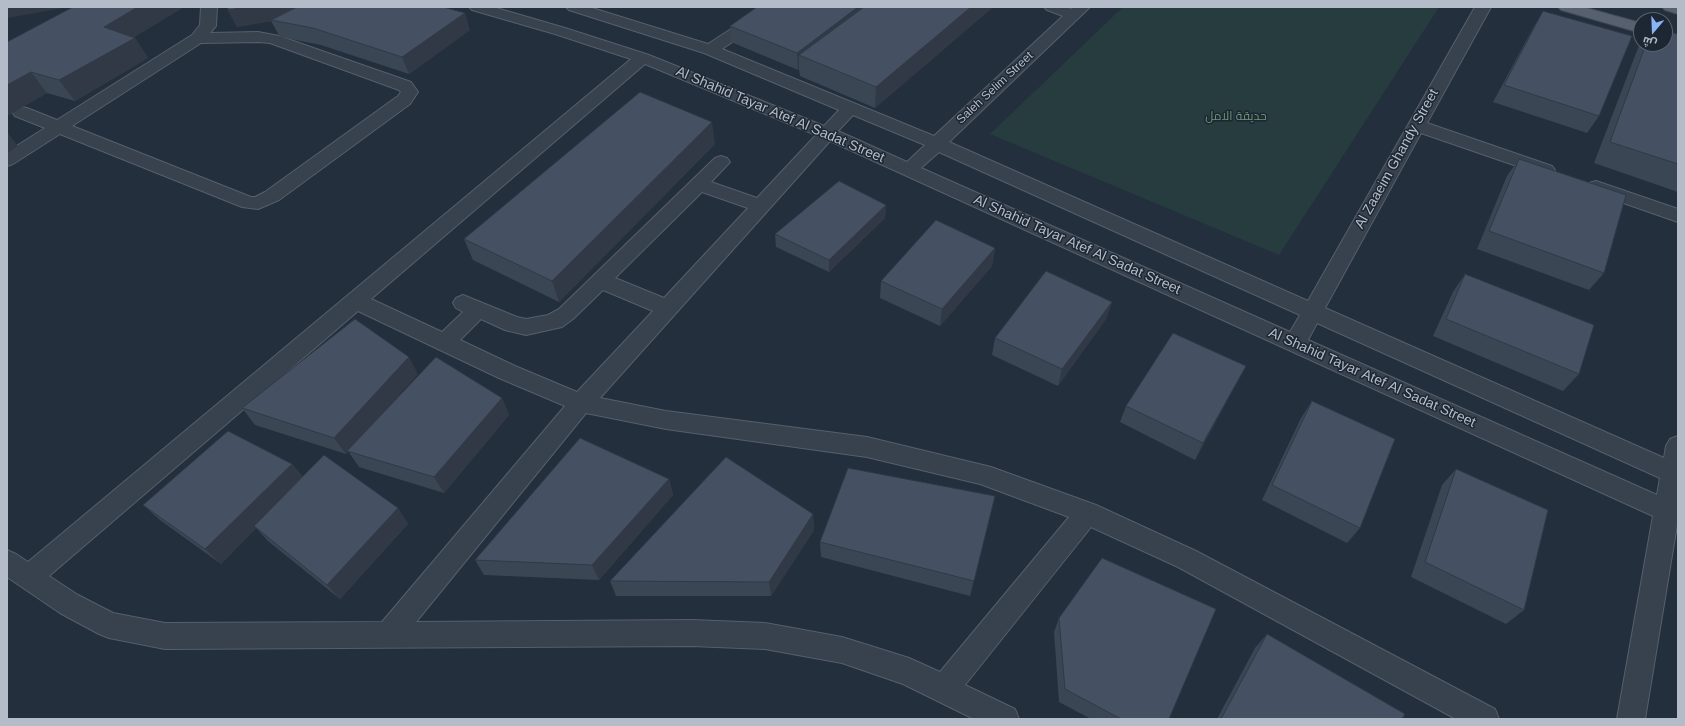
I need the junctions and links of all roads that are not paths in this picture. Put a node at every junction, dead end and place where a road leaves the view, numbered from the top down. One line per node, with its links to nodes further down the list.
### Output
1 (209, 7): 12 (street)
2 (477, 7): 14 (street, Al Shahid Tayar Atef Al Sadat Street)
3 (574, 7): 13 (street)
4 (775, 7): 13 (street)
5 (1052, 7): 10 (street)
6 (1483, 7): 17 (street, Al Zaaeim Ghandy Street)
7 (1566, 7): 11 (main road)
8 (1670, 7): 9 (main road)
9 (1678, 9)
10 (1078, 11): 20 (street, Saleh Selim Street)
11 (1633, 26)
12 (198, 38): 18 (street); 18 (street)
13 (710, 50): 15 (street)
14 (643, 58): 19 (street, Al Shahid Tayar Atef Al Sadat Street); 30 (street)
15 (850, 108): 19 (street); 20 (street)
16 (20, 112): 18 (street)
17 (1416, 125): 24 (street); 32 (street, Al Zaaeim Ghandy Street)
18 (59, 127): 21 (street)
19 (827, 134): 23 (street, Al Shahid Tayar Atef Al Sadat Street); 27 (street)
20 (937, 144): 23 (street, Saleh Selim Street); 32 (street)
21 (7, 160)
22 (721, 162): 26 (street)
23 (909, 170): 34 (street, Al Shahid Tayar Atef Al Sadat Street)
24 (1558, 174)
25 (1581, 182): 28 (street)
26 (699, 184): 27 (street); 29 (street)
27 (760, 206): 31 (street)
28 (1678, 216)
29 (601, 280): 31 (street); 33 (street)
30 (356, 301): 33 (street); 41 (street)
31 (667, 308): 35 (street)
32 (1312, 312): 34 (street, Al Zaaeim Ghandy Street); 37 (street)
33 (445, 342): 35 (street)
34 (1295, 343): 38 (street, Al Shahid Tayar Atef Al Sadat Street)
35 (581, 403): 39 (street); 42 (street)
36 (1678, 446): 37 (street)
37 (1675, 474): 38 (street)
38 (1666, 510): 46 (street)
39 (1087, 513): 43 (street); 45 (street)
40 (7, 562): 41 (street)
41 (29, 577): 42 (street)
42 (389, 634): 43 (street)
43 (945, 688): 44 (street)
44 (1005, 719)
45 (1485, 719)
46 (1631, 719)

